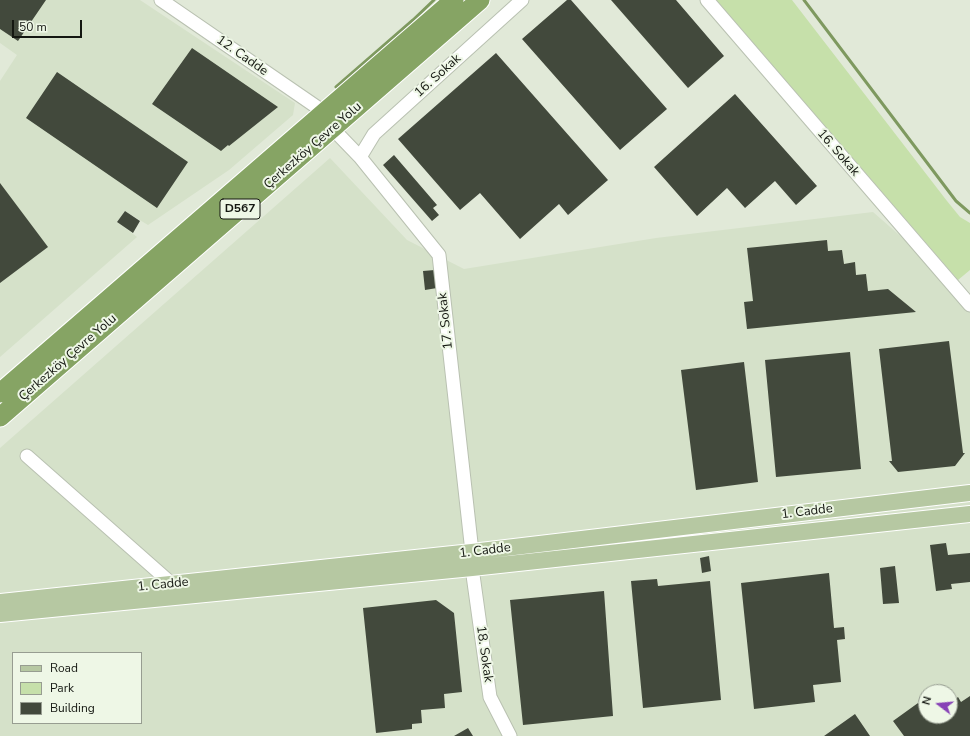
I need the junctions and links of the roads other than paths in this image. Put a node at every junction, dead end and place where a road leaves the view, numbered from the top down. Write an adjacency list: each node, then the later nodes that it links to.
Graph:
1 (161, 0): 6 (street, 12. Cadde)
2 (454, 0): 6 (highway, D567)
3 (480, 0): 7 (highway, Çerkezköy Çevre Yolu / D567)
4 (522, 0): 8 (street, 16. Sokak)
5 (707, 0): 9 (street, 16. Sokak)
6 (324, 112): 10 (highway, D567)
7 (332, 128): 8 (street, 17. Sokak); 11 (highway, Çerkezköy Çevre Yolu / D567)
8 (360, 157): 15 (street, 17. Sokak)
9 (970, 305)
10 (0, 393)
11 (0, 417)
12 (27, 456): 16 (street)
13 (970, 493): 15 (main road, 1. Cadde)
14 (970, 514): 15 (main road, 1. Cadde)
15 (472, 560): 16 (main road, 1. Cadde); 18 (main road, 1. Cadde); 19 (street, 18. Sokak)
16 (172, 584): 17 (main road, 1. Cadde)
17 (0, 602)
18 (0, 614)
19 (510, 736)

